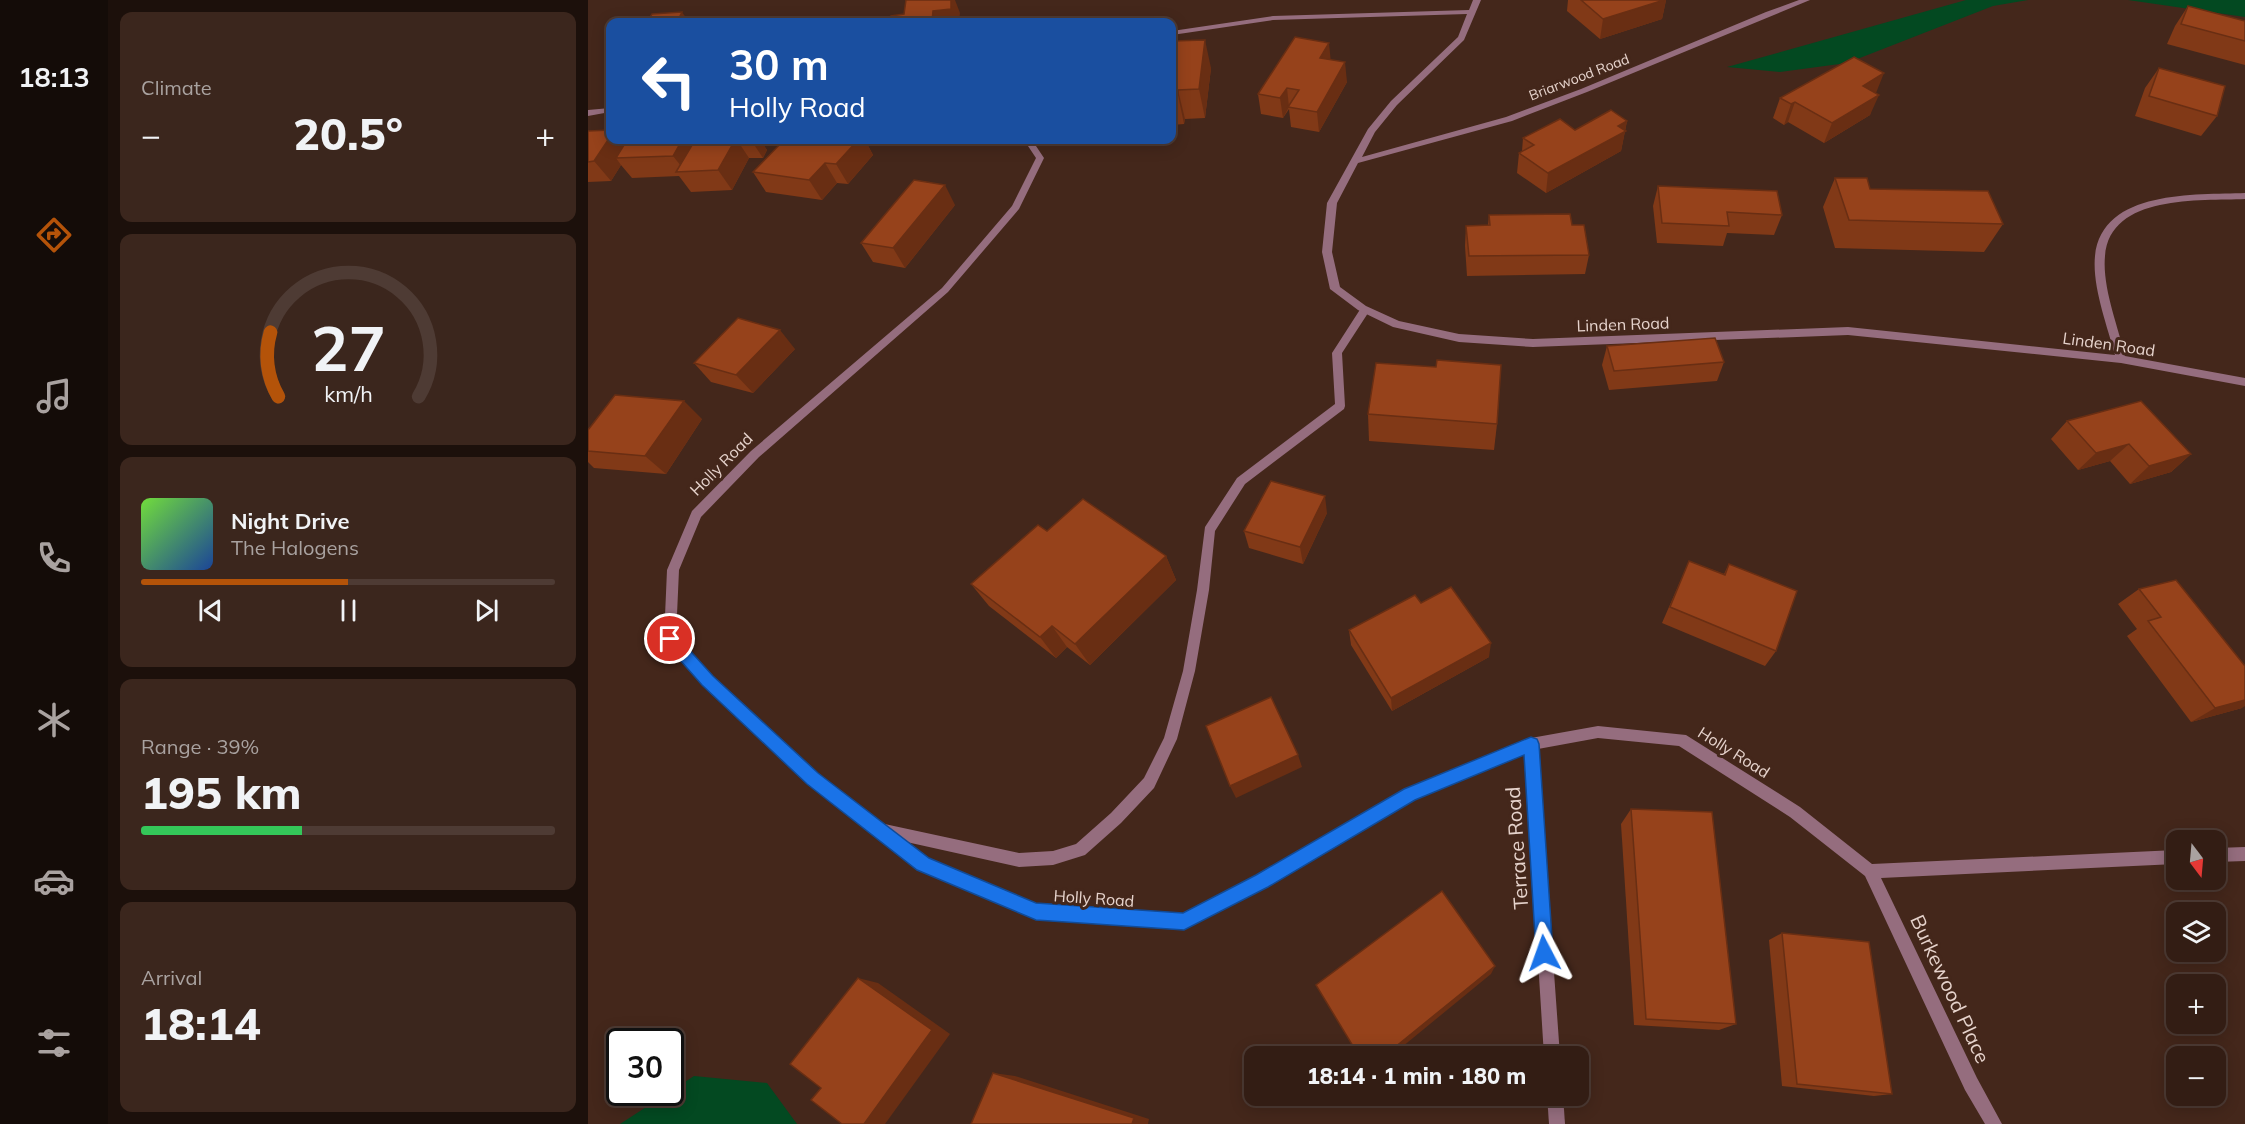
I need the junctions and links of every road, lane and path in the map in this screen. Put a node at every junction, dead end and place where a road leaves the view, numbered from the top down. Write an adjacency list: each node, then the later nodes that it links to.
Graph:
1 (1477, 0): 3 (street, Linden Road)
2 (1806, 0): 8 (street, Briarwood Road)
3 (1471, 12): 4 (street); 8 (street, Linden Road)
4 (1176, 32)
5 (606, 110): 6 (street)
6 (588, 112)
7 (1031, 144): 14 (street, Holly Road)
8 (1355, 161): 10 (street, Linden Road)
9 (2245, 196): 11 (street)
10 (1365, 310): 11 (street, Linden Road); 14 (street)
11 (2121, 359): 12 (street, Linden Road)
12 (2245, 382)
13 (1531, 744): 14 (street, Holly Road); 18 (street, Holly Road); 19 (street, Terrace Road)
14 (879, 829)
15 (2245, 854): 16 (street)
16 (2226, 855)
17 (2166, 857): 18 (street)
18 (1870, 871): 22 (street, Burkewood Place)
19 (1551, 1046)
20 (1556, 1106): 21 (street)
21 (1557, 1124)
22 (1994, 1124)

